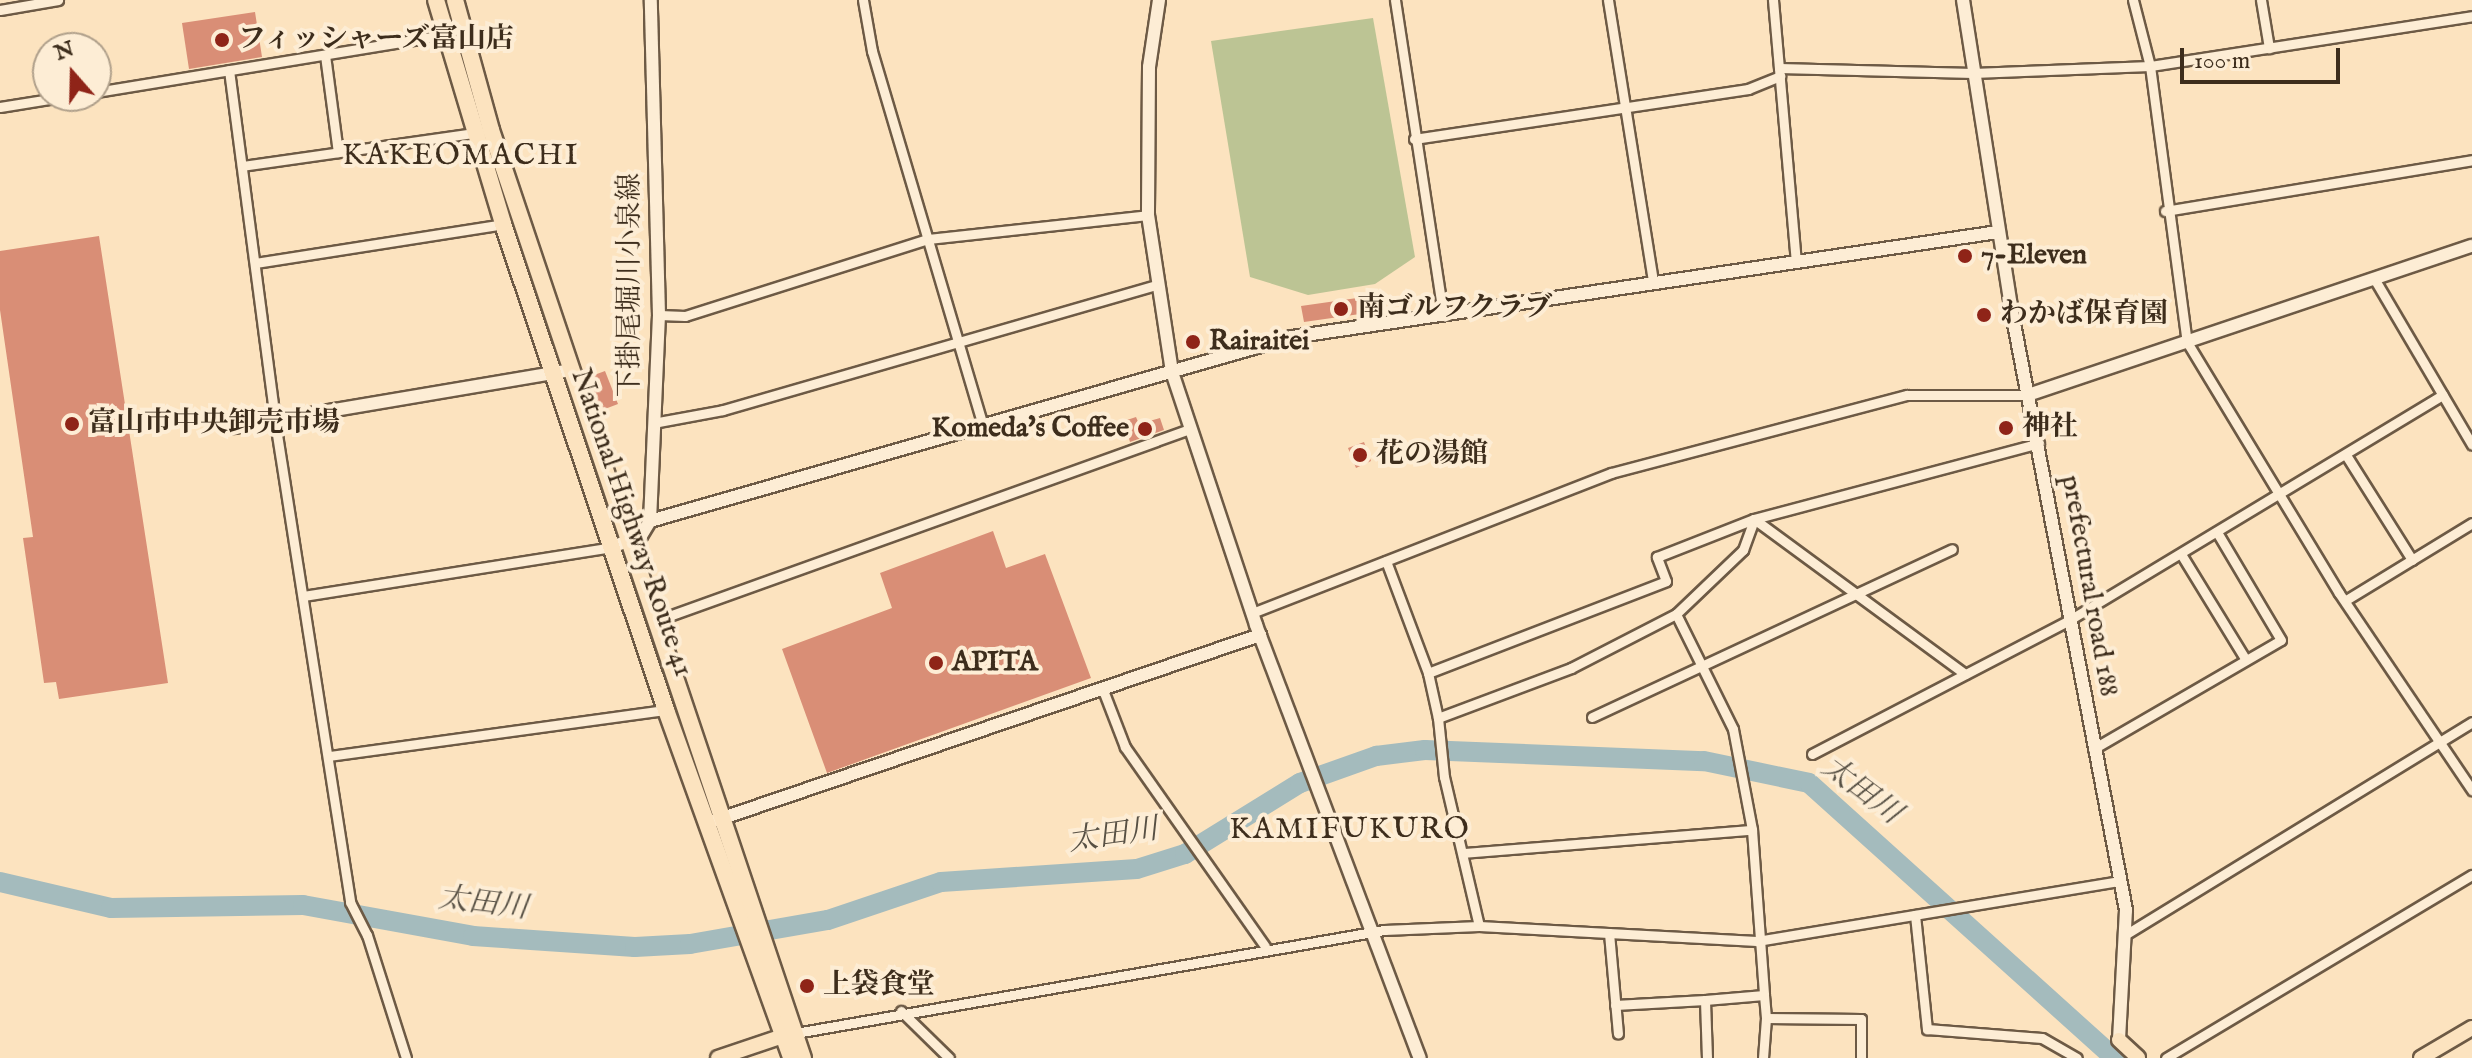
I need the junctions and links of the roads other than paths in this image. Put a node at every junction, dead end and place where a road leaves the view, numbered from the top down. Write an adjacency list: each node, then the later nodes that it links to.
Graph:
1 (58, 0): 13 (street)
2 (436, 0): 15 (highway, National Highway Route 41)
3 (455, 0): 46 (highway, National Highway Route 41)
4 (651, 0): 43 (street, 下掛尾堀川小泉線)
5 (863, 0): 35 (street)
6 (1159, 0): 32 (street)
7 (1395, 0): 27 (street)
8 (1608, 0): 25 (street)
9 (1773, 0): 20 (street)
10 (1963, 0): 21 (street, prefectural road 188)
11 (2133, 0): 18 (street)
12 (2261, 0): 16 (street)
13 (0, 10)
14 (2472, 16): 16 (street)
15 (445, 35): 17 (street); 26 (highway, National Highway Route 41)
16 (2269, 48): 18 (street)
17 (325, 55): 19 (street); 28 (street)
18 (2150, 66): 21 (street); 31 (street)
19 (229, 70): 22 (street); 30 (street)
20 (1779, 72): 21 (street); 25 (street); 37 (street)
21 (1973, 73): 34 (street, prefectural road 188)
22 (112, 89)
23 (32, 102): 24 (street)
24 (0, 107)
25 (1625, 107): 27 (street); 40 (street)
26 (474, 133): 28 (street); 33 (highway, National Highway Route 41)
27 (1414, 139): 42 (street)
28 (338, 152): 30 (street)
29 (2472, 160): 31 (street)
30 (242, 166): 38 (street)
31 (2165, 211): 45 (street)
32 (1148, 215): 35 (street); 41 (street)
33 (503, 224): 38 (street); 46 (highway, National Highway Route 41)
34 (1998, 232): 37 (street); 48 (street, prefectural road 188)
35 (928, 239): 43 (street); 44 (street)
36 (2472, 246): 39 (street)
37 (1796, 262): 40 (street)
38 (255, 263): 50 (street)
39 (2375, 280): 45 (street); 49 (street)
40 (1653, 281): 42 (street)
41 (1154, 286): 44 (street); 47 (street)
42 (1443, 314): 47 (street)
43 (659, 315): 51 (street, 下掛尾堀川小泉線)
44 (958, 342): 51 (street); 52 (street)
45 (2187, 342): 48 (street); 58 (street)
46 (562, 372): 50 (street); 63 (highway, National Highway Route 41)
47 (1172, 372): 52 (street); 54 (street)
48 (2028, 395): 55 (street, prefectural road 188); 67 (street)
49 (2443, 395): 56 (street); 57 (street)
50 (275, 422): 53 (street); 69 (street)
51 (653, 423): 60 (street, 下掛尾堀川小泉線)
52 (983, 425): 60 (street)
53 (234, 427)
54 (1187, 430): 71 (street); 74 (street)
55 (2039, 443): 59 (street); 73 (street, prefectural road 188)
56 (2472, 445)
57 (2346, 455): 58 (street); 66 (street)
58 (2279, 496): 62 (street); 70 (street)
59 (1754, 519): 68 (street); 72 (street); 78 (street)
60 (650, 521): 63 (street)
61 (2472, 523): 66 (street)
62 (2217, 532): 65 (street); 76 (street)
63 (619, 544): 69 (street); 74 (highway, National Highway Route 41); 81 (highway, National Highway Route 41)
64 (1952, 549): 68 (street)
65 (2181, 554): 73 (street); 76 (street)
66 (2412, 560): 70 (street)
67 (1386, 561): 71 (street); 78 (street)
68 (1849, 594): 77 (street); 79 (street)
69 (303, 596): 88 (street)
70 (2346, 600): 85 (street)
71 (1252, 613): 75 (street)
72 (1676, 614): 77 (street); 83 (street)
73 (2071, 619): 79 (street); 86 (street, prefectural road 188)
74 (655, 621): 90 (highway, National Highway Route 41)
75 (1260, 635): 80 (street); 97 (street)
76 (2246, 660): 86 (street)
77 (1701, 663): 82 (street); 91 (street)
78 (1428, 673): 83 (street)
79 (1965, 674): 87 (street)
80 (1103, 690): 90 (street); 101 (street)
81 (666, 710): 88 (street); 90 (highway, National Highway Route 41)
82 (1592, 717)
83 (1438, 718): 92 (street)
84 (2472, 722): 85 (street)
85 (2443, 740): 89 (street); 99 (street)
86 (2093, 749): 94 (street, prefectural road 188)
87 (1812, 754)
88 (329, 756): 111 (street)
89 (2472, 790)
90 (714, 821): 108 (highway, National Highway Route 41)
91 (1752, 830): 92 (street); 100 (street)
92 (1463, 853): 96 (street)
93 (2472, 875): 123 (street)
94 (2120, 881): 95 (street); 99 (street, prefectural road 188)
95 (1915, 915): 100 (street); 120 (street)
96 (1479, 926): 97 (street); 98 (street)
97 (1373, 932): 101 (street); 116 (street)
98 (1609, 933): 100 (street); 104 (street)
99 (2128, 933): 110 (street, prefectural road 188)
100 (1757, 941): 102 (street)
101 (1265, 946): 105 (street)
102 (1764, 995): 103 (street); 106 (street)
103 (1705, 1000): 104 (street); 117 (street)
104 (1615, 1005): 109 (street)
105 (901, 1011): 108 (street); 115 (street)
106 (1766, 1018): 118 (street); 119 (street)
107 (2472, 1028): 124 (main road)
108 (789, 1034): 112 (main road); 113 (highway, National Highway Route 41); 114 (highway, National Highway Route 41)
109 (1618, 1034)
110 (2119, 1040): 121 (main road); 122 (main road)
111 (406, 1058)
112 (718, 1058)
113 (791, 1058)
114 (803, 1058)
115 (949, 1058)
116 (1420, 1058)
117 (1707, 1058)
118 (1763, 1058)
119 (1861, 1058)
120 (2077, 1058)
121 (2117, 1058)
122 (2138, 1058)
123 (2166, 1058)
124 (2421, 1058)

